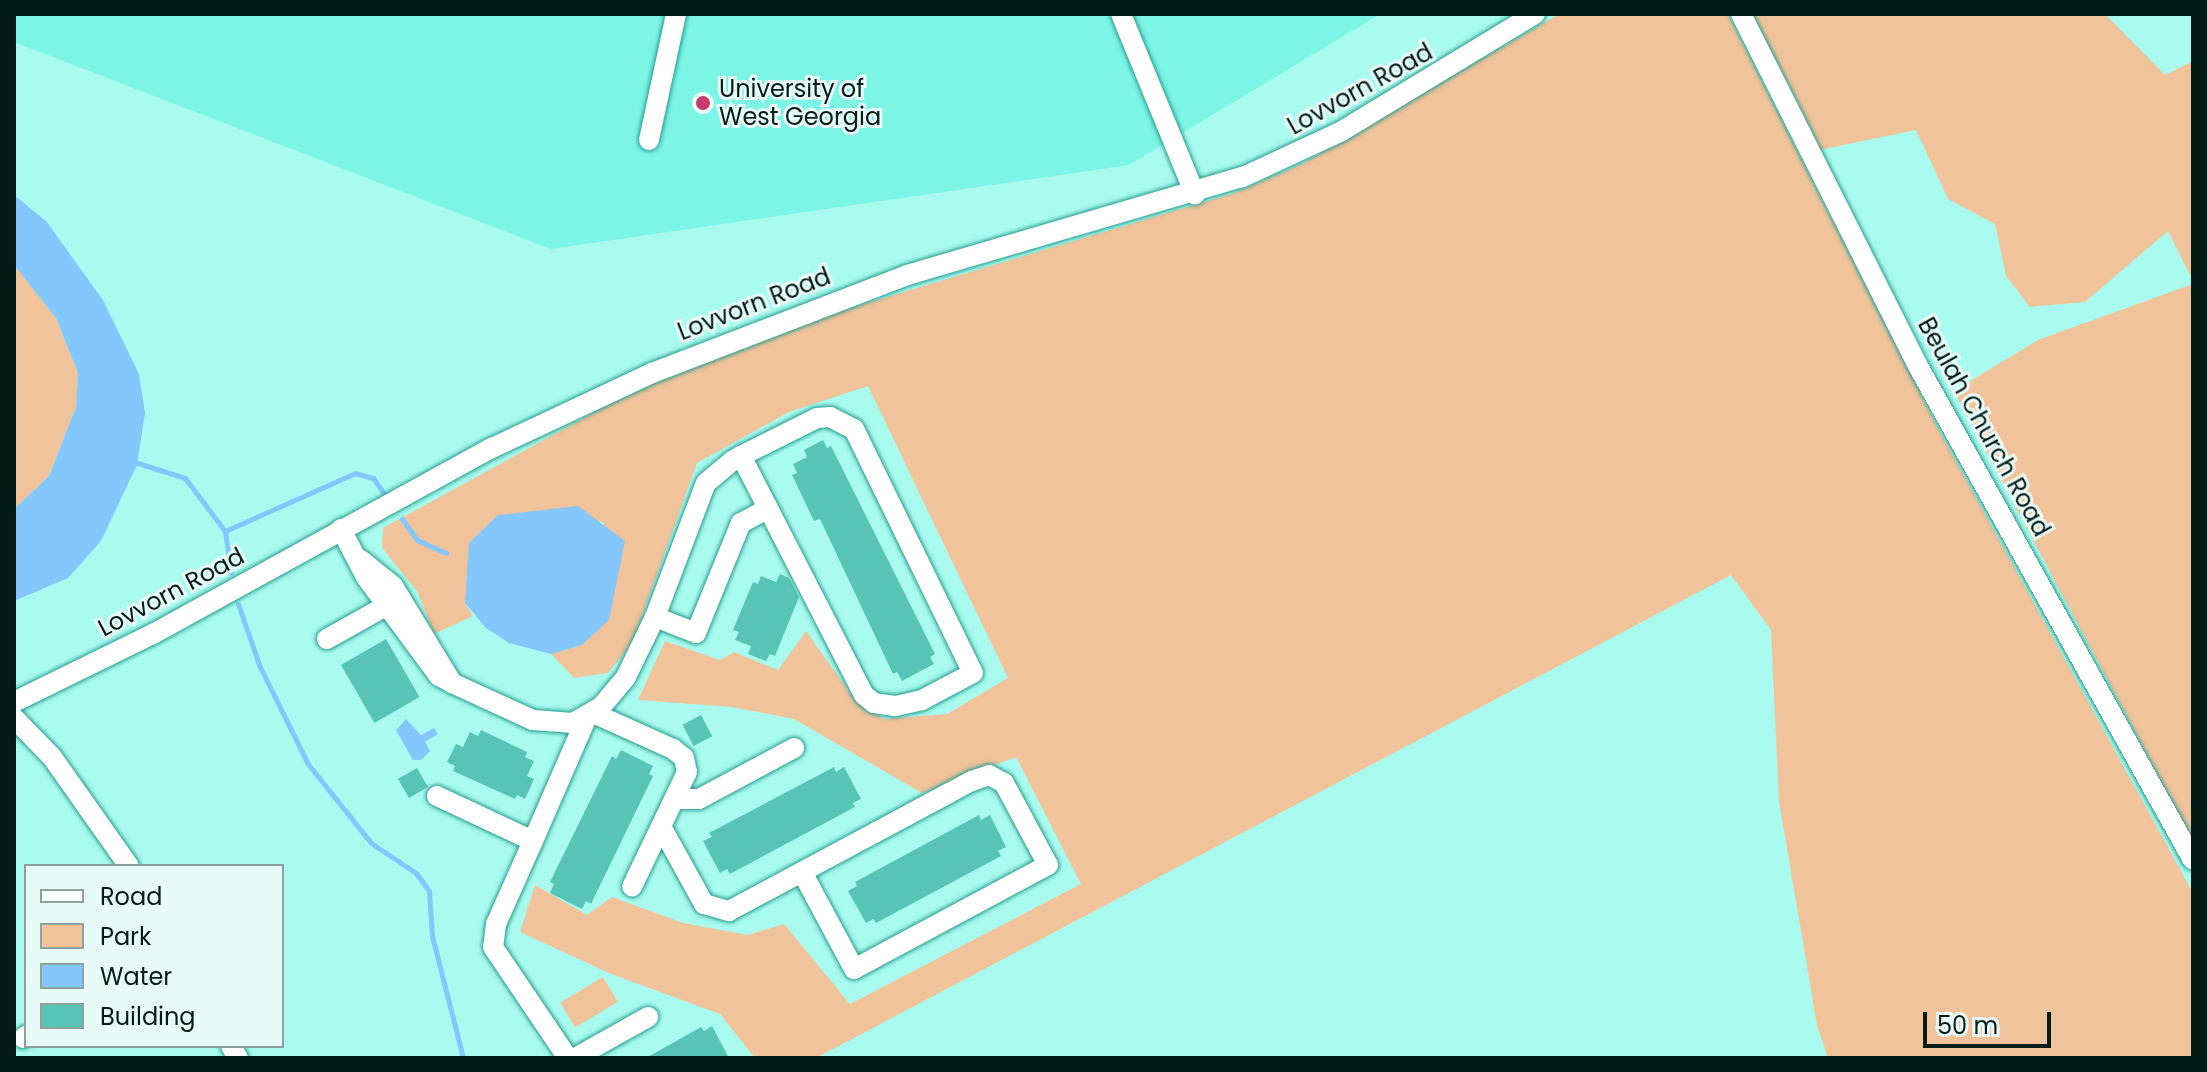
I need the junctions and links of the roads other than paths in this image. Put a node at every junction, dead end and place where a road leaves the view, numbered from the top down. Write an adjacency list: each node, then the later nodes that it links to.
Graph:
1 (676, 14): 5 (street)
2 (1121, 14): 6 (street)
3 (1535, 14): 6 (street, Lovvorn Road)
4 (1741, 14): 21 (street, Beulah Church Road)
5 (649, 140)
6 (1195, 194): 9 (street, Lovvorn Road)
7 (741, 456): 8 (street); 8 (street); 11 (street)
8 (767, 509): 11 (street)
9 (341, 529): 10 (street); 13 (street, Lovvorn Road)
10 (395, 601): 12 (street); 14 (street)
11 (655, 617): 14 (street)
12 (327, 639)
13 (14, 702)
14 (590, 715): 18 (street); 20 (street)
15 (14, 718): 22 (street)
16 (794, 748): 18 (street)
17 (437, 796): 20 (street)
18 (678, 799): 19 (street)
19 (662, 828): 23 (street); 24 (street)
20 (533, 841): 26 (street)
21 (2193, 860)
22 (128, 864)
23 (802, 872): 23 (street)
24 (632, 887)
25 (648, 1017): 27 (street)
26 (568, 1058)
27 (575, 1058)

